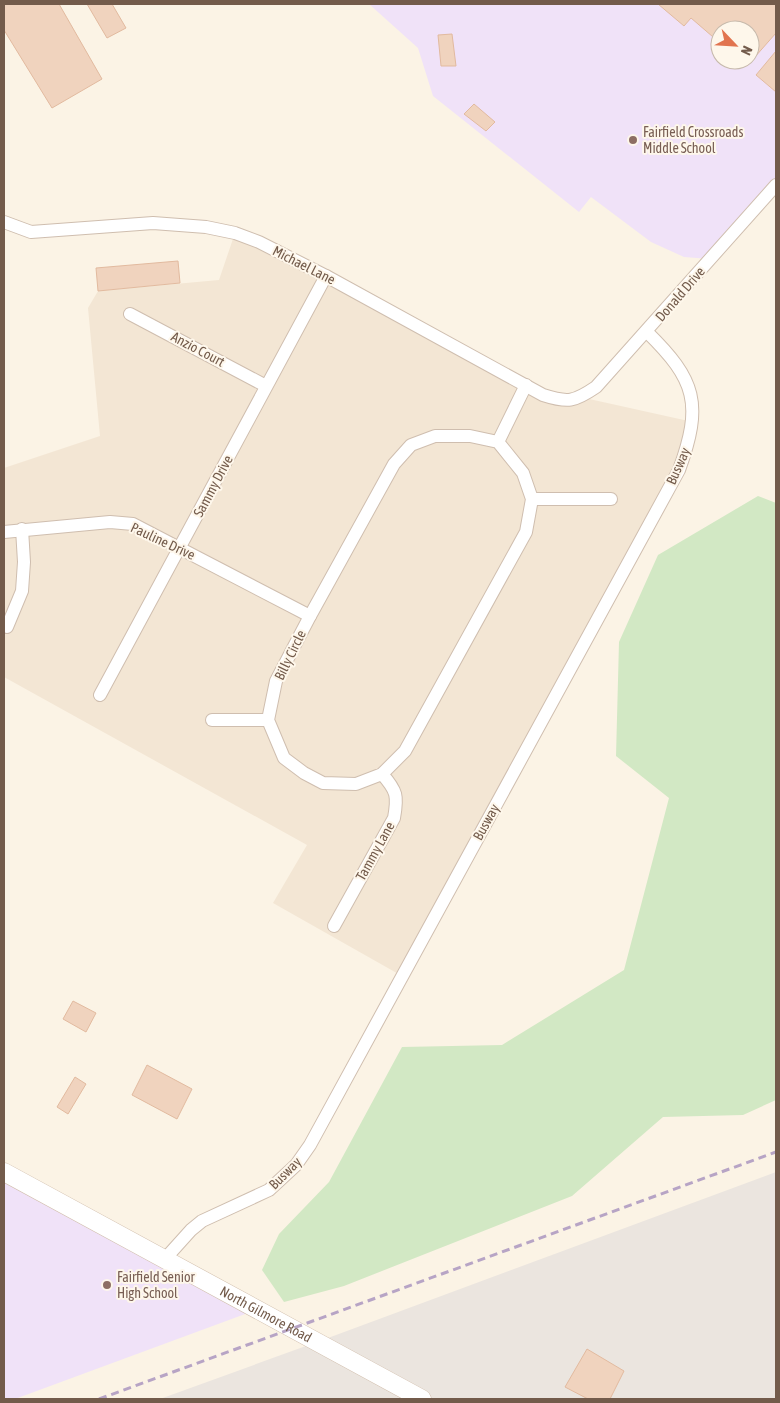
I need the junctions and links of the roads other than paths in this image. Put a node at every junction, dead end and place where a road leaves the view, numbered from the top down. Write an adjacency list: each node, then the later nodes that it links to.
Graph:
1 (776, 185): 5 (street, Donald Drive)
2 (4, 222): 3 (street, Michael Lane)
3 (326, 276): 6 (street, Michael Lane); 7 (street, Sammy Drive)
4 (130, 314): 7 (street, Anzio Court)
5 (647, 332): 8 (street, Donald Drive); 23 (street, Busway)
6 (526, 385): 8 (street, Michael Lane); 9 (street)
7 (266, 386): 14 (street, Sammy Drive)
8 (579, 399)
9 (498, 442): 10 (street); 15 (street, Billy Circle)
10 (532, 499): 11 (street); 20 (street)
11 (611, 499)
12 (22, 529): 13 (street, Pauline Drive); 14 (street, Pauline Drive); 16 (street)
13 (4, 532)
14 (180, 548): 15 (street, Pauline Drive); 17 (street, Sammy Drive)
15 (310, 616): 19 (street, Billy Circle)
16 (8, 628)
17 (100, 695)
18 (212, 720): 19 (street)
19 (268, 720): 20 (street)
20 (382, 774): 21 (street, Tammy Lane)
21 (334, 926)
22 (4, 1172): 23 (street, North Gilmore Road)
23 (164, 1260): 24 (street, North Gilmore Road)
24 (422, 1399)

